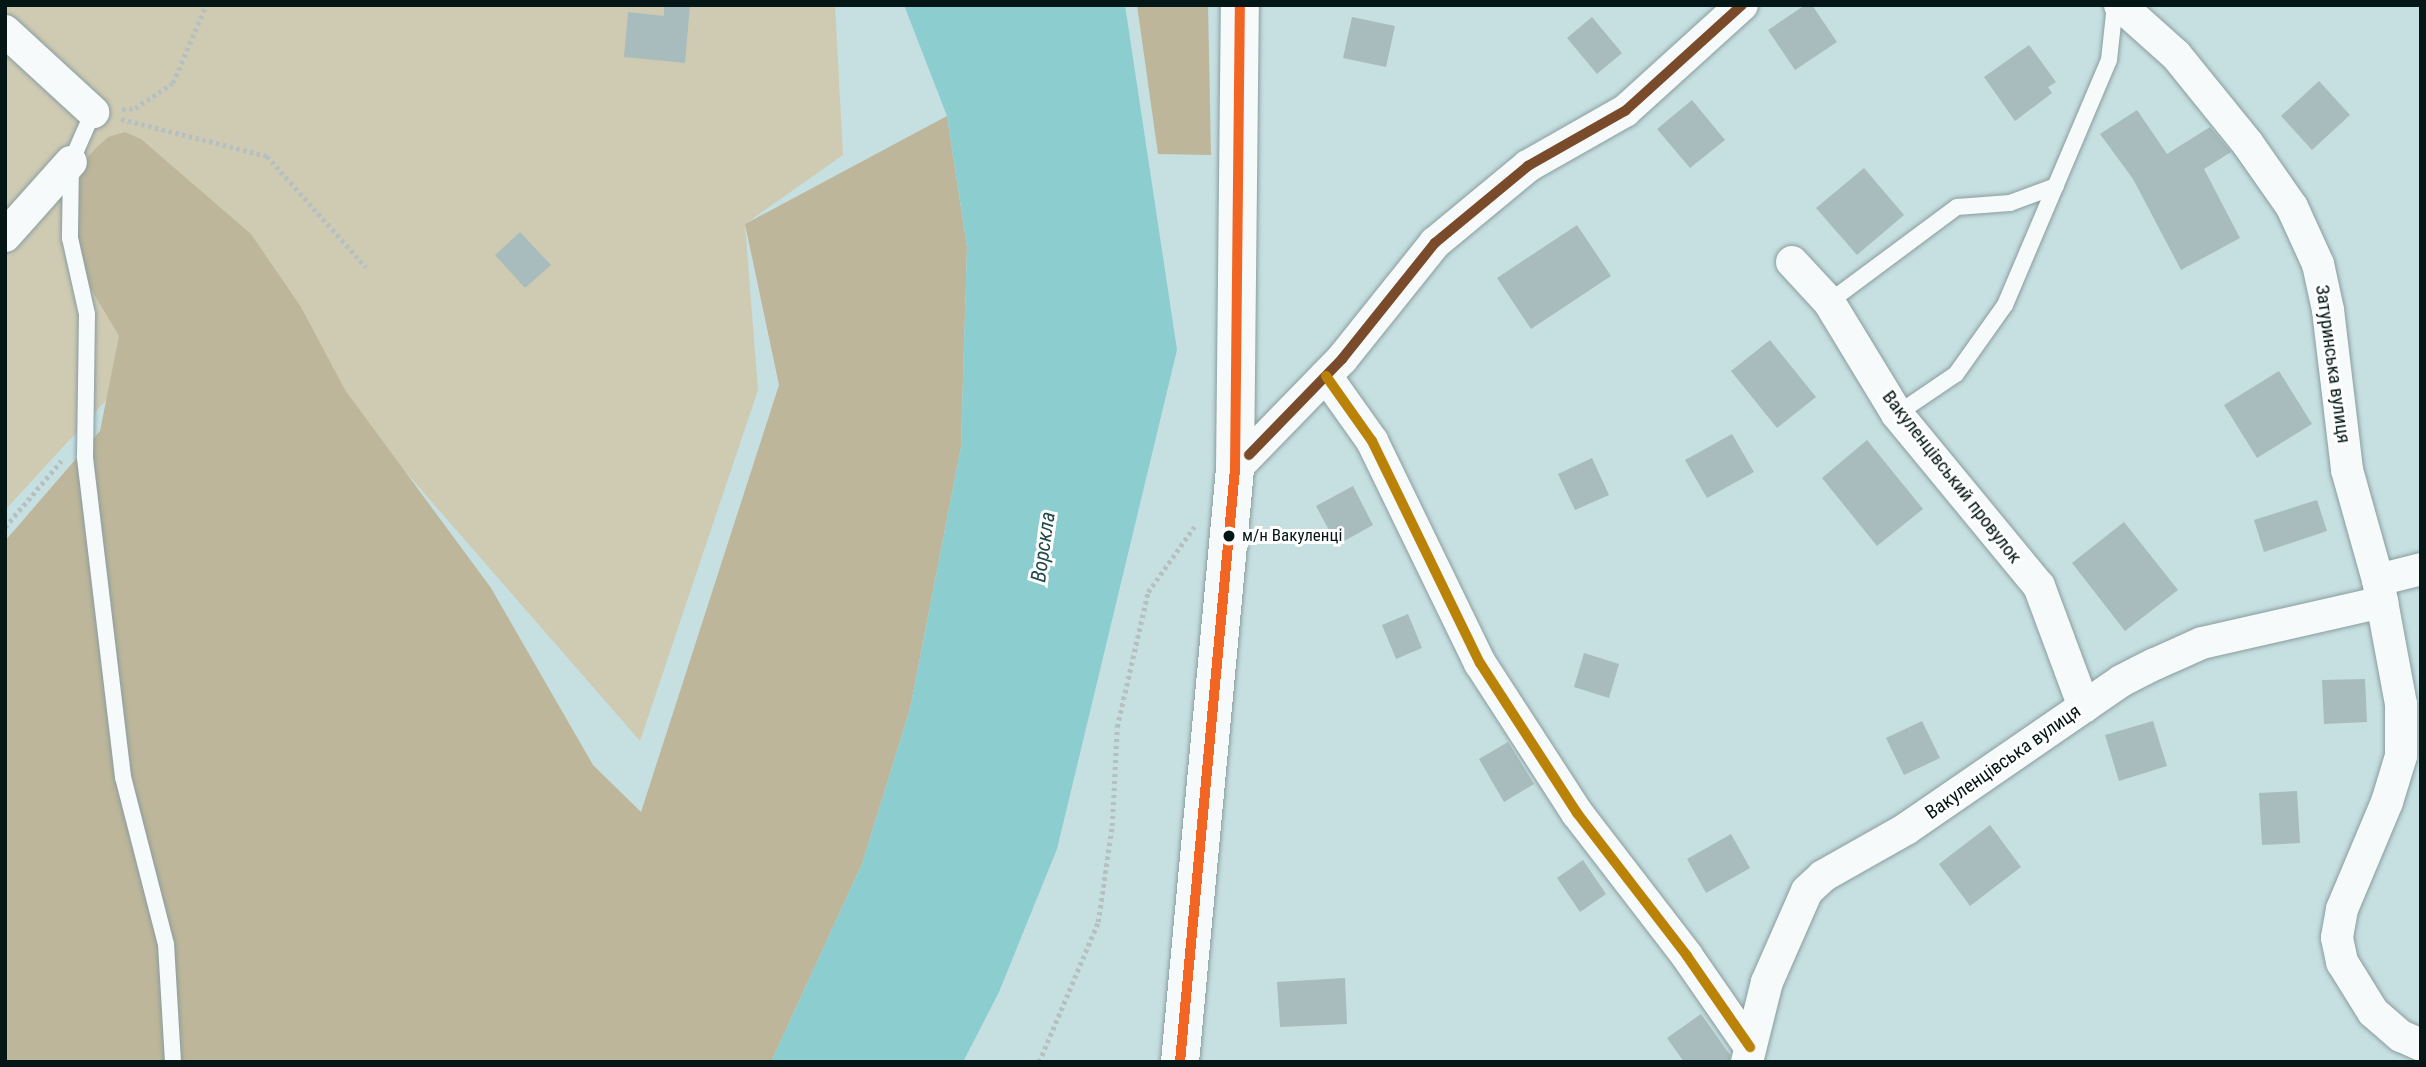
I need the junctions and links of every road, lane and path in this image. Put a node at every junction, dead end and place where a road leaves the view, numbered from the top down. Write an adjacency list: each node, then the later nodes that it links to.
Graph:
1 (206, 5): 6 (path)
2 (1240, 5): 16 (street)
3 (1742, 5): 13 (street)
4 (2117, 5): 8 (lane); 19 (street, Затуринська вулиця)
5 (5, 31): 6 (street)
6 (93, 112): 7 (lane); 11 (path)
7 (71, 162): 9 (street); 15 (lane)
8 (2056, 186): 12 (lane); 14 (lane)
9 (5, 236)
10 (1792, 262): 12 (street, Вакуленцівський провулок)
11 (366, 267)
12 (1829, 302): 14 (street, Вакуленцівський провулок)
13 (1326, 376): 16 (street); 22 (street)
14 (1897, 414): 20 (street, Вакуленцівський провулок)
15 (84, 435): 17 (path); 23 (lane)
16 (1234, 485): 24 (path); 25 (street)
17 (5, 527)
18 (2421, 569): 19 (street)
19 (2380, 591): 20 (street, Вакуленцівська вулиця); 21 (street, Затуринська вулиця)
20 (2084, 707): 22 (street, Вакуленцівська вулиця)
21 (2421, 1045)
22 (1748, 1055)
23 (173, 1062)
24 (1039, 1062)
25 (1180, 1062)

